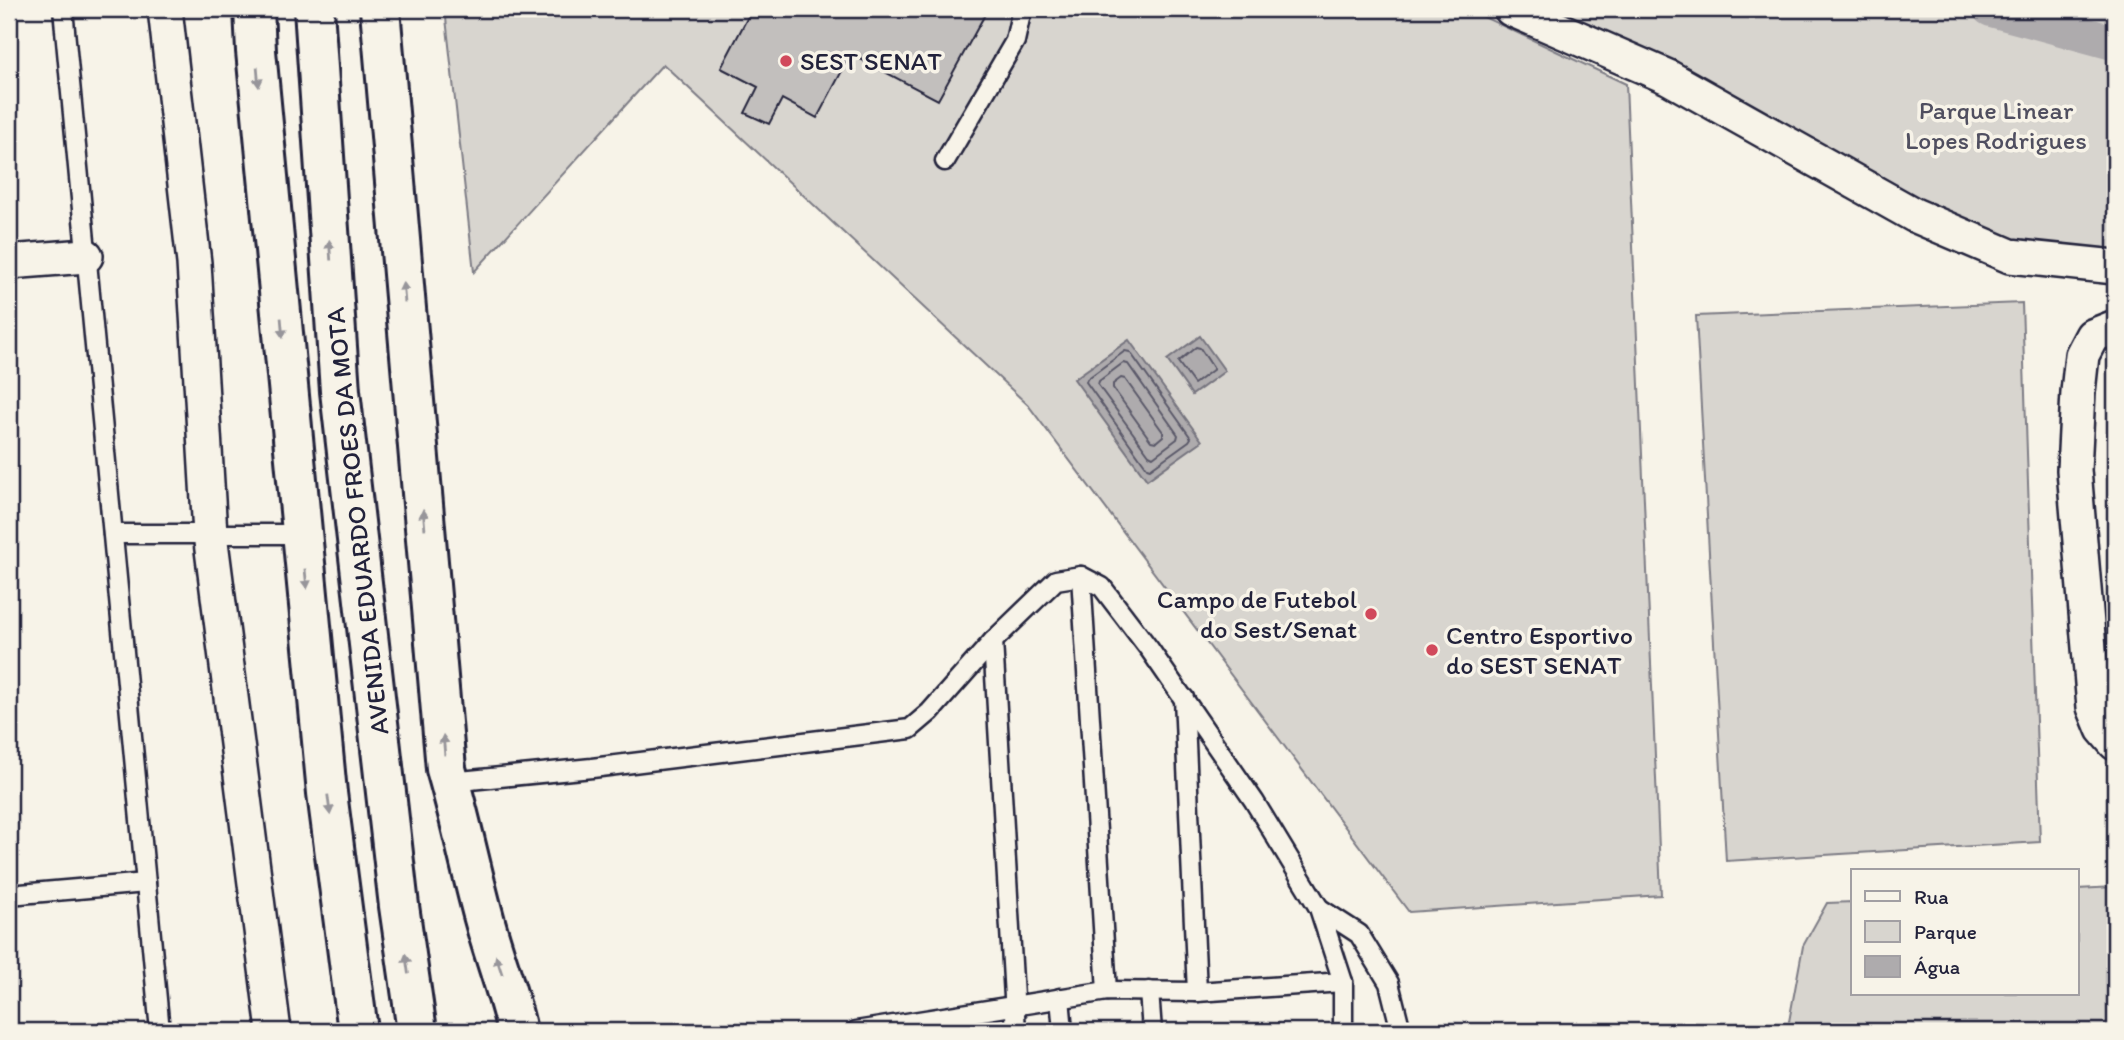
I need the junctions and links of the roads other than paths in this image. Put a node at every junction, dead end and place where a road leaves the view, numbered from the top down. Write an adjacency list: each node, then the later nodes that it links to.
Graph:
1 (62, 9): 9 (lane)
2 (165, 9): 14 (street)
3 (254, 9): 15 (main road, AVENIDA EDUARDO FROES DA MOTA, one-way to 15)
4 (314, 9): 34 (main road, AVENIDA EDUARDO FROES DA MOTA, one-way to 4)
5 (380, 9): 20 (main road, one-way to 5)
6 (1022, 9): 8 (lane)
7 (1511, 9): 11 (street)
8 (945, 160)
9 (86, 256): 10 (street); 13 (lane)
10 (9, 262)
11 (2115, 267)
12 (2115, 327): 19 (street)
13 (113, 534): 14 (lane); 21 (lane)
14 (209, 534): 15 (lane); 32 (street)
15 (302, 534): 33 (main road, AVENIDA EDUARDO FROES DA MOTA, one-way to 33)
16 (1082, 576): 17 (lane); 18 (lane); 25 (lane)
17 (993, 641): 20 (lane); 29 (lane)
18 (1184, 698): 23 (lane); 27 (lane)
19 (2115, 743)
20 (450, 782): 35 (main road, one-way to 20)
21 (146, 884): 22 (lane); 31 (lane)
22 (9, 895)
23 (1319, 908): 24 (lane); 41 (lane)
24 (1343, 982): 27 (lane); 40 (lane)
25 (1107, 991): 26 (lane); 28 (lane)
26 (1149, 991): 27 (lane); 39 (lane)
27 (1197, 992)
28 (1060, 998): 29 (lane); 38 (lane)
29 (1015, 1004): 30 (lane); 37 (lane)
30 (955, 1023): 36 (lane)
31 (160, 1031)
32 (274, 1031)
33 (358, 1031)
34 (416, 1031)
35 (517, 1031)
36 (856, 1031)
37 (1016, 1031)
38 (1063, 1031)
39 (1152, 1031)
40 (1343, 1031)
41 (1401, 1031)

